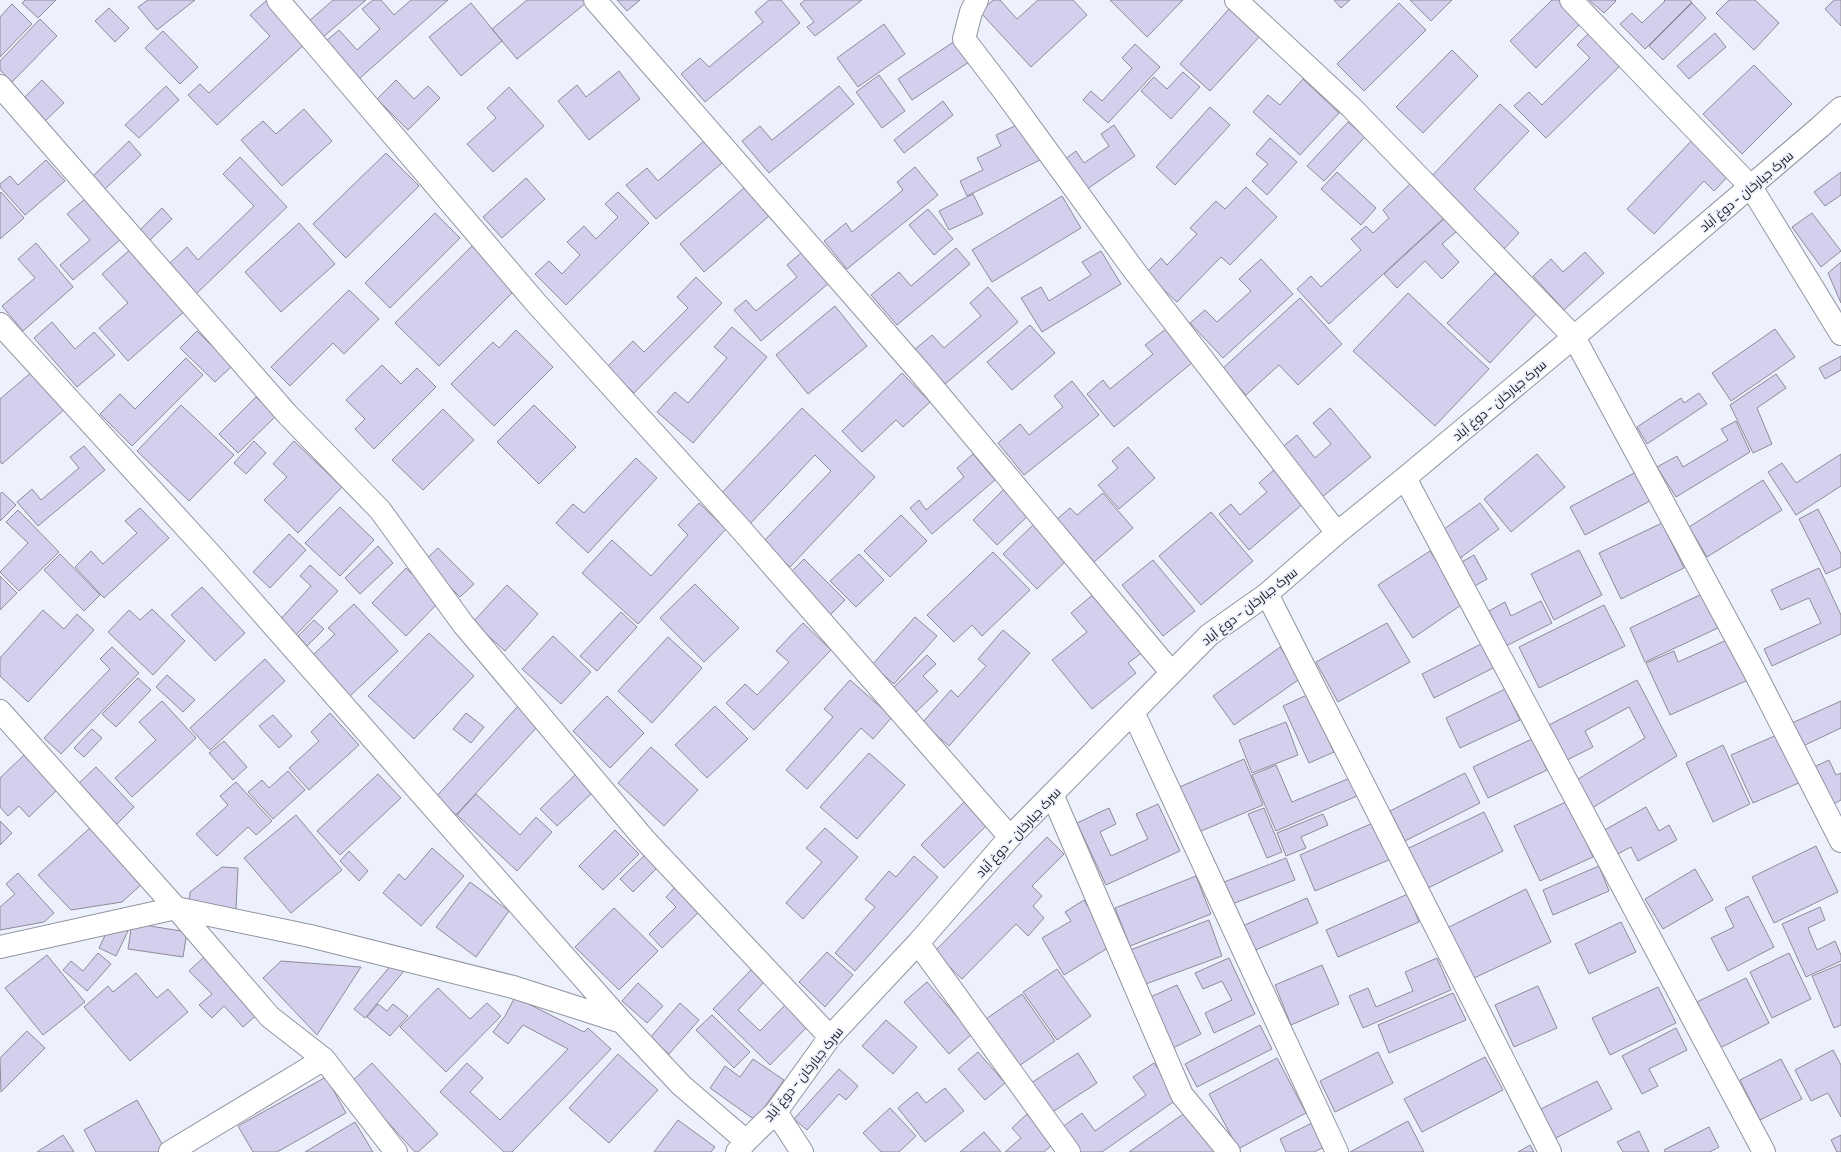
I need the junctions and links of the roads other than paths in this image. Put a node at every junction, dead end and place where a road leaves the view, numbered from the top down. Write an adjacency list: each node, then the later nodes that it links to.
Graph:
1 (278, 0): 19 (street)
2 (595, 0): 15 (street)
3 (977, 0): 13 (street)
4 (1570, 0): 8 (street)
5 (1240, 1): 11 (street)
6 (0, 86): 25 (street)
7 (1841, 108): 8 (street, سرک جبارخان - دوغ آباد)
8 (1751, 187): 10 (street); 11 (street, سرک جبارخان - دوغ آباد)
9 (0, 324): 24 (street)
10 (1841, 334)
11 (1574, 337): 12 (street, سرک جبارخان - دوغ آباد); 20 (street)
12 (1405, 478): 13 (street, سرک جبارخان - دوغ آباد); 36 (street)
13 (1337, 532): 14 (street, سرک جبارخان - دوغ آباد)
14 (1267, 594): 15 (street, سرک جبارخان - دوغ آباد); 35 (street)
15 (1171, 672): 17 (street, سرک جبارخان - دوغ آباد)
16 (0, 711): 21 (street)
17 (1133, 712): 18 (street, سرک جبارخان - دوغ آباد); 34 (street)
18 (1052, 794): 19 (street, سرک جبارخان - دوغ آباد); 33 (street)
19 (1010, 837): 22 (street, سرک جبارخان - دوغ آباد)
20 (1841, 841)
21 (176, 908): 23 (street); 24 (street); 26 (street)
22 (918, 943): 25 (street, سرک جبارخان - دوغ آباد); 32 (street)
23 (0, 947)
24 (622, 1022): 28 (street)
25 (830, 1038): 27 (street, سرک جبارخان - دوغ آباد)
26 (324, 1060): 29 (street); 30 (street)
27 (776, 1112): 28 (street, سرک جبارخان - دوغ آباد); 31 (street)
28 (741, 1146)
29 (170, 1152)
30 (396, 1152)
31 (802, 1152)
32 (1069, 1152)
33 (1229, 1152)
34 (1338, 1152)
35 (1550, 1152)
36 (1764, 1152)

